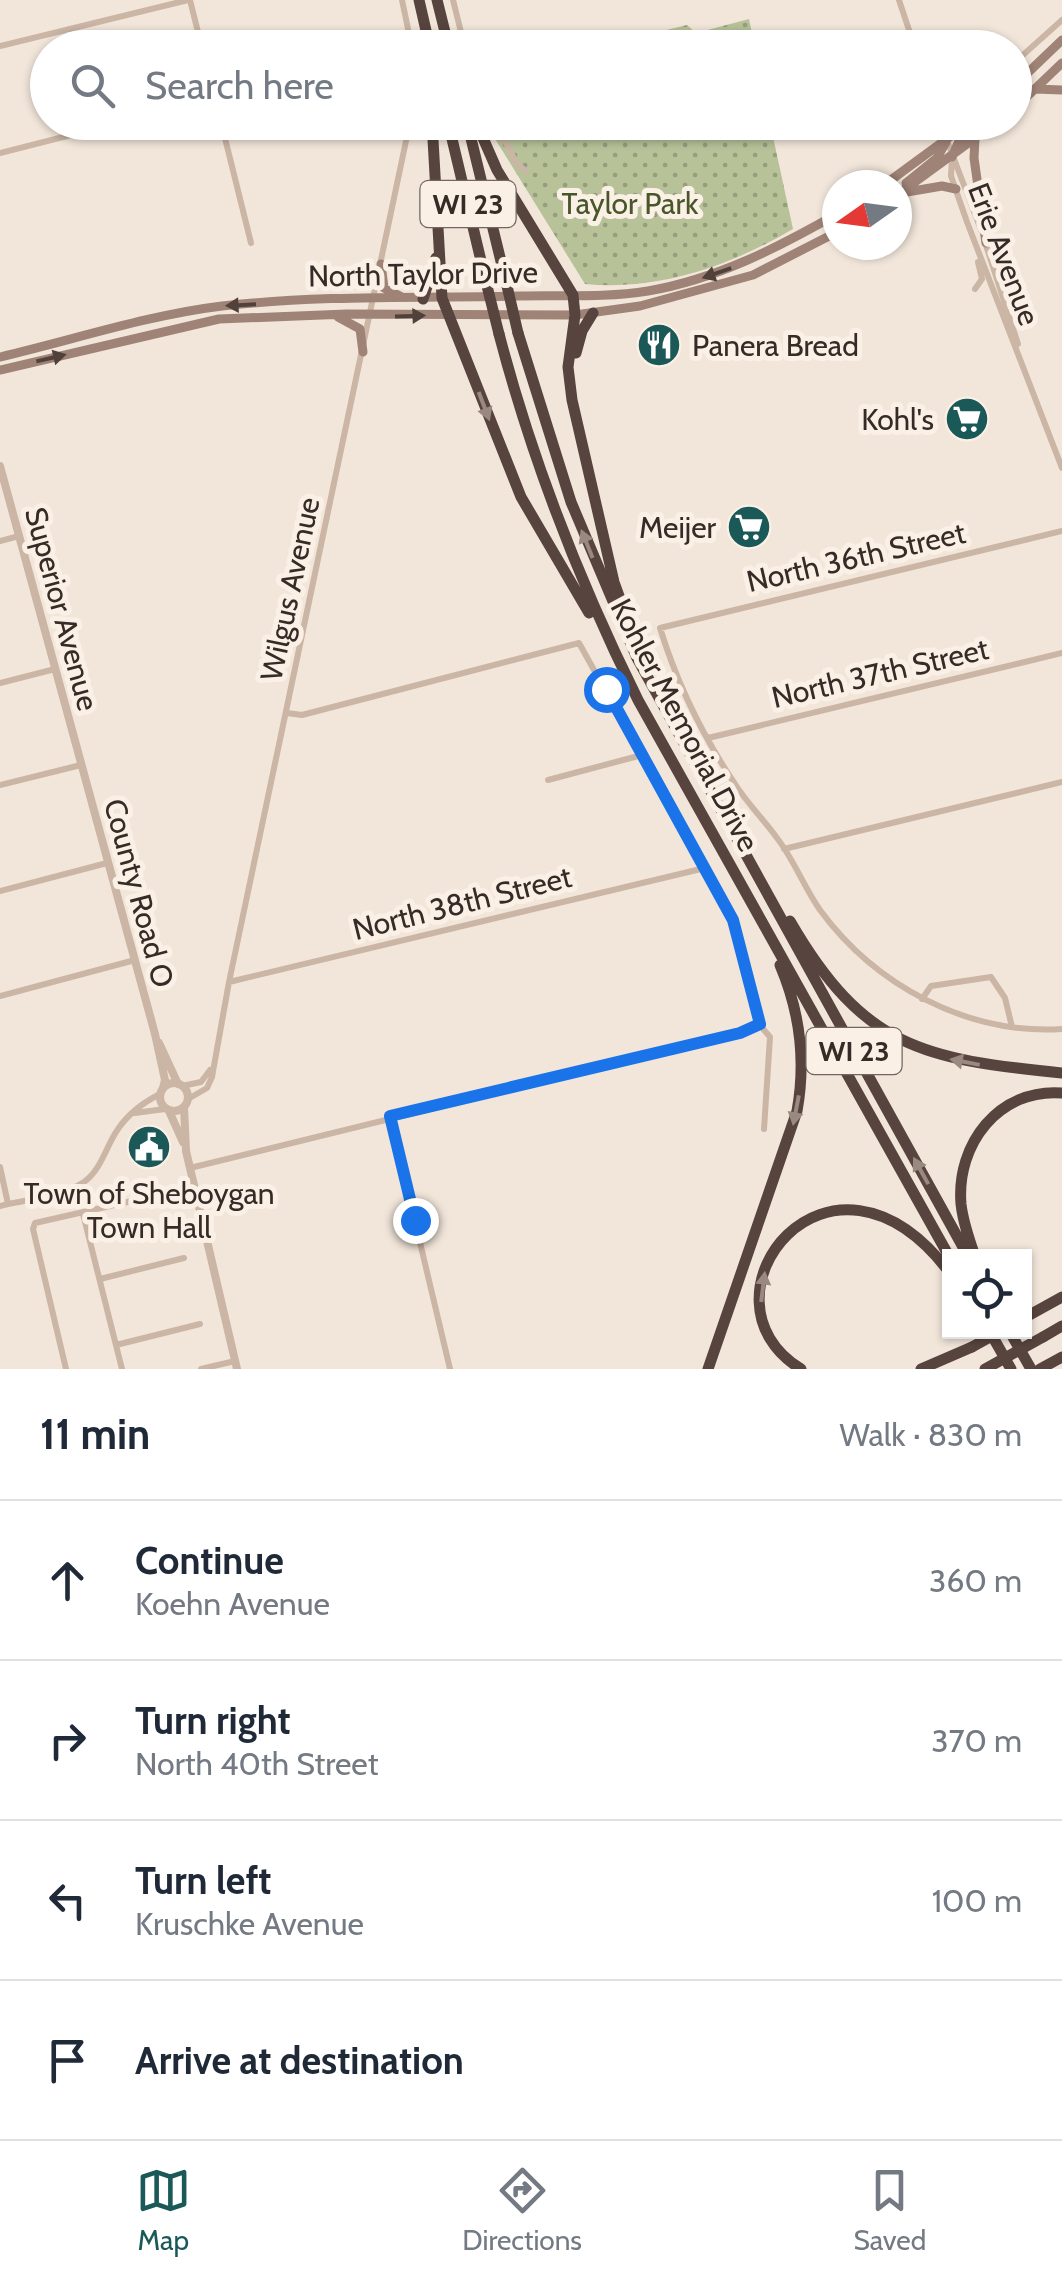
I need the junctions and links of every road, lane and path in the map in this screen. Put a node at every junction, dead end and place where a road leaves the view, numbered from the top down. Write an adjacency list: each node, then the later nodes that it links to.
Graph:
1 (189, 0): 8 (street); 9 (street)
2 (402, 0): 10 (street)
3 (418, 0): 11 (highway)
4 (438, 0): 12 (highway)
5 (453, 0): 13 (street)
6 (899, 0): 14 (street)
7 (1062, 20): 18 (street)
8 (66, 30)
9 (197, 30)
10 (408, 30)
11 (424, 30)
12 (445, 30)
13 (460, 30)
14 (909, 30)
15 (30, 39): 17 (street)
16 (1062, 40): 20 (main road)
17 (0, 46)
18 (1032, 47)
19 (1062, 63): 21 (main road)
20 (1032, 69)
21 (1035, 89): 22 (main road); 23 (main road)
22 (1062, 90)
23 (1032, 92)
24 (51, 140): 37 (street)
25 (225, 140): 48 (street)
26 (406, 140): 51 (street, Wilgus Avenue)
27 (433, 140): 50 (highway)
28 (452, 140): 72 (highway, Kohler Memorial Drive / WI 23, bridge)
29 (471, 140): 76 (highway, Kohler Memorial Drive / WI 23, one-way to 29, bridge)
30 (484, 140): 53 (highway)
31 (504, 140): 40 (street)
32 (948, 140): 36 (main road)
33 (961, 140): 38 (main road)
34 (975, 140): 38 (main road)
35 (976, 140): 49 (main road)
36 (946, 142): 38 (street, Erie Avenue); 39 (main road); 41 (main road)
37 (0, 153)
38 (952, 158): 42 (main road); 43 (street, Erie Avenue); 49 (street, Erie Avenue)
39 (906, 170)
40 (526, 171)
41 (912, 178)
42 (912, 185)
43 (956, 189): 44 (main road); 46 (street, Erie Avenue)
44 (912, 191)
45 (822, 222): 53 (main road, North Taylor Drive, one-way to 53)
46 (967, 222): 52 (street); 64 (street, Erie Avenue)
47 (822, 240): 57 (main road, North Taylor Drive)
48 (251, 243)
49 (986, 243): 64 (street, Erie Avenue)
50 (439, 250): 54 (highway); 55 (highway)
51 (381, 264): 55 (main road); 56 (street, Wilgus Avenue)
52 (975, 289)
53 (573, 295): 54 (main road, North Taylor Drive); 60 (highway)
54 (442, 298): 55 (main road, North Taylor Drive); 59 (highway)
55 (418, 299): 56 (main road, North Taylor Drive)
56 (374, 300): 61 (street, Wilgus Avenue); 63 (main road, North Taylor Drive, one-way to 63)
57 (593, 313): 60 (main road, North Taylor Drive); 66 (highway)
58 (325, 314): 61 (main road, North Taylor Drive); 62 (main road); 65 (main road, North Taylor Drive, one-way to 58)
59 (449, 315): 60 (main road, North Taylor Drive); 61 (main road, North Taylor Drive, one-way to 59); 72 (highway, one-way to 72)
60 (574, 315): 66 (highway)
61 (371, 316): 62 (street, Wilgus Avenue)
62 (363, 352): 77 (street, Wilgus Avenue)
63 (0, 357)
64 (1023, 364): 68 (street, Erie Avenue)
65 (0, 370)
66 (584, 456): 76 (highway)
67 (0, 466): 70 (street, Superior Avenue)
68 (1062, 468)
69 (1062, 531): 78 (street, North 36th Street)
70 (19, 536): 71 (street); 74 (street, Superior Avenue)
71 (0, 541)
72 (611, 646): 88 (highway, Kohler Memorial Drive / WI 23)
73 (1062, 653): 78 (street, North 37th Street)
74 (55, 669): 75 (street); 80 (street, Superior Avenue)
75 (0, 682)
76 (657, 696): 84 (highway, Kohler Memorial Drive / WI 23)
77 (286, 713): 79 (street); 91 (street, Wilgus Avenue)
78 (708, 738): 85 (street)
79 (642, 756): 81 (street); 87 (street)
80 (80, 765): 83 (street); 86 (street, County Road O)
81 (548, 780)
82 (1062, 782): 85 (street)
83 (0, 786)
84 (740, 846): 99 (highway, one-way to 84); 115 (highway, Kohler Memorial Drive / WI 23, one-way to 84)
85 (784, 849): 93 (street)
86 (108, 863): 89 (street); 90 (street, County Road O)
87 (704, 868): 91 (street, North 38th Street); 94 (street)
88 (742, 885): 114 (highway, Kohler Memorial Drive / WI 23); 135 (highway, one-way to 135)
89 (0, 890)
90 (134, 960): 92 (street); 97 (street, County Road O)
91 (229, 982): 98 (street, Wilgus Avenue)
92 (0, 996)
93 (922, 999): 95 (street); 95 (street)
94 (760, 1024): 106 (street); 107 (street)
95 (1012, 1027): 96 (street)
96 (1062, 1030)
97 (155, 1034): 100 (street, County Road O); 101 (street, County Road O)
98 (213, 1065): 100 (street); 103 (street, Wilgus Avenue)
99 (1062, 1073)
100 (180, 1085): 101 (street); 103 (street, County Road O)
101 (162, 1091): 104 (street, County Road O); 105 (street)
102 (1062, 1093): 116 (highway)
103 (186, 1103): 104 (street); 108 (street)
104 (167, 1110): 105 (street); 108 (street, County Road O)
105 (129, 1116): 112 (street)
106 (390, 1116): 110 (street); 134 (street)
107 (764, 1128)
108 (186, 1151): 110 (street)
109 (0, 1167): 112 (street)
110 (190, 1168): 130 (street)
111 (167, 1193): 113 (street)
112 (4, 1205)
113 (83, 1214): 119 (street); 131 (street)
114 (945, 1249)
115 (968, 1249)
116 (970, 1249)
117 (184, 1258): 119 (street)
118 (942, 1264): 136 (highway, one-way to 118)
119 (100, 1279): 127 (street)
120 (1062, 1295): 121 (highway)
121 (1032, 1314)
122 (200, 1324): 127 (street)
123 (1062, 1326): 139 (highway, bridge)
124 (986, 1339): 128 (highway, bridge)
125 (994, 1339): 140 (highway)
126 (1014, 1339): 141 (highway)
127 (116, 1345): 132 (street)
128 (972, 1346): 137 (highway); 138 (highway)
129 (1058, 1359): 142 (highway)
130 (235, 1365): 133 (street)
131 (66, 1369)
132 (122, 1369)
133 (201, 1369)
134 (450, 1369)
135 (708, 1369)
136 (802, 1369)
137 (921, 1369)
138 (930, 1369)
139 (985, 1369)
140 (1011, 1369)
141 (1030, 1369)
142 (1040, 1369)

